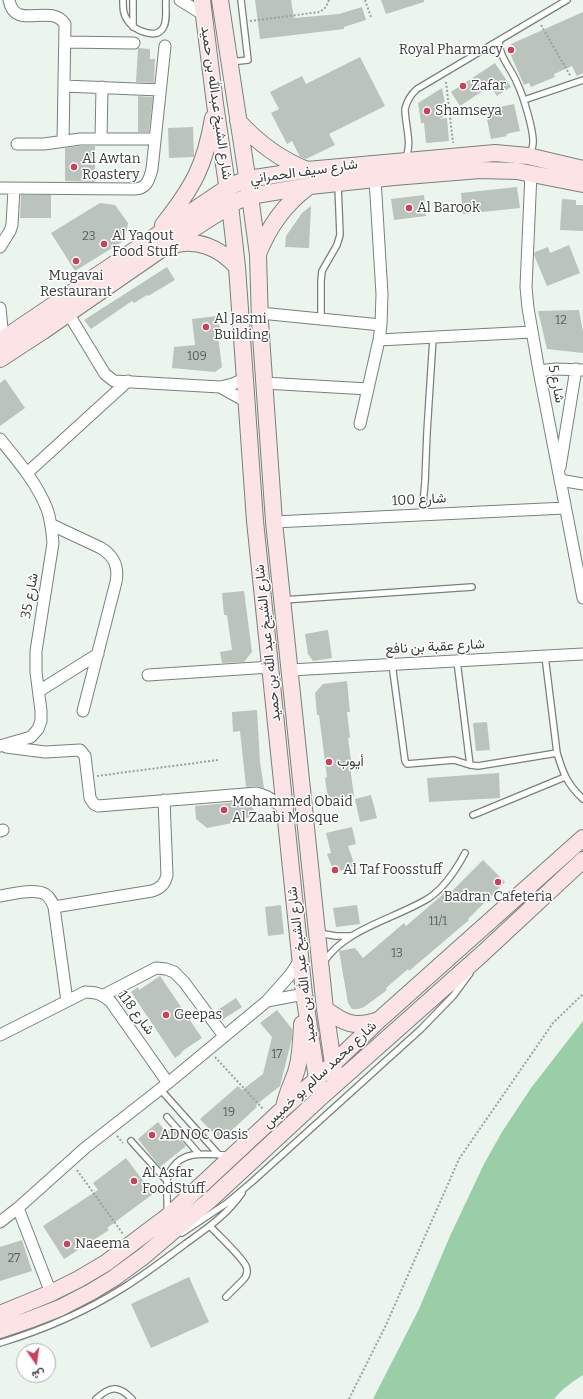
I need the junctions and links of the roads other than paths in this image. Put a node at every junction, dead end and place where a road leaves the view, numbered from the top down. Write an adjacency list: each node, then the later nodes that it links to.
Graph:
1 (9, 0): 12 (street)
2 (123, 0): 10 (lane)
3 (132, 0): 10 (lane)
4 (166, 0): 10 (lane)
5 (180, 0): 9 (street)
6 (220, 0): 15 (street, شارع الشيخ عبدالله بن حميد)
7 (241, 0): 15 (lane)
8 (567, 0): 11 (lane)
9 (203, 8): 16 (street, شارع الشيخ عبدالله بن حميد)
10 (133, 27)
11 (499, 41): 21 (lane); 29 (lane)
12 (65, 42): 13 (street); 18 (street)
13 (134, 43)
14 (166, 46): 20 (street)
15 (229, 63): 23 (street, شارع الشيخ عبدالله بن حميد)
16 (211, 70): 22 (street, شارع الشيخ عبدالله بن حميد); 34 (street)
17 (583, 80): 21 (lane)
18 (64, 86): 19 (street); 26 (street)
19 (102, 88): 20 (street); 24 (street)
20 (160, 90): 25 (street)
21 (524, 100): 28 (lane)
22 (215, 104): 34 (street, شارع الشيخ عبدالله بن حميد); 41 (street)
23 (238, 121): 31 (street); 34 (street, شارع الشيخ عبدالله بن حميد)
24 (101, 138): 25 (street); 26 (street)
25 (155, 140): 39 (street)
26 (63, 141): 27 (street)
27 (17, 144)
28 (528, 156): 29 (street, شارع سيف الحمراني); 30 (street, شارع سيف الحمراني)
29 (403, 161): 31 (street, شارع سيف الحمراني)
30 (583, 168)
31 (307, 170): 34 (street, شارع سيف الحمراني)
32 (530, 173): 33 (street, شارع سيف الحمراني); 36 (street, شارع سيف الحمراني); 50 (street, شارع 5)
33 (376, 179): 35 (street, شارع سيف الحمراني); 49 (street)
34 (238, 183): 40 (street, شارع الشيخ عبدالله بن حميد); 40 (street, شارع الشيخ عبدالله بن حميد); 41 (street, شارع سيف الحمراني)
35 (338, 183): 37 (street, شارع سيف الحمراني); 48 (lane)
36 (583, 184)
37 (310, 186): 40 (street, شارع سيف الحمراني); 43 (street)
38 (0, 188): 39 (street)
39 (14, 189): 42 (street)
40 (239, 201): 41 (street, شارع سيف الحمراني); 43 (street, شارع الشيخ عبد الله بن حميد); 44 (street, شارع الشيخ عبد الله بن حميد); 47 (street)
41 (158, 242): 44 (street); 46 (street, شارع سيف الحمراني); 52 (street, شارع سيف الحمراني)
42 (0, 247)
43 (258, 255): 47 (street, شارع الشيخ عبد الله بن حميد)
44 (237, 267): 57 (street, شارع الشيخ عبد الله بن حميد)
45 (0, 308): 52 (street)
46 (68, 313): 54 (street, شارع سيف الحمراني); 58 (street)
47 (260, 317): 48 (street); 59 (street, شارع الشيخ عبد الله بن حميد)
48 (321, 319): 49 (street)
49 (381, 325): 53 (street)
50 (532, 332): 51 (street); 56 (street, شارع 5)
51 (433, 338): 53 (street); 69 (lane)
52 (1, 340)
53 (379, 340): 61 (street)
54 (0, 359)
55 (580, 369): 56 (street); 66 (street)
56 (539, 371): 66 (street, شارع 5)
57 (246, 378): 60 (street); 62 (street, شارع الشيخ عبد الله بن حميد)
58 (128, 381): 60 (street); 65 (street)
59 (264, 383): 61 (street); 70 (street, شارع الشيخ عبد الله بن حميد)
60 (220, 387): 62 (street)
61 (368, 389): 63 (street)
62 (247, 402): 80 (street, شارع الشيخ عبد الله بن حميد)
63 (360, 424)
64 (0, 439): 65 (street, شارع 35)
65 (27, 473): 71 (street, شارع 35)
66 (559, 477): 67 (street); 68 (street, شارع 5)
67 (583, 484)
68 (565, 508): 69 (street, شارع 100); 73 (street, شارع 5)
69 (422, 515): 70 (street, شارع 100)
70 (274, 522): 74 (street, شارع الشيخ عبد الله بن حميد)
71 (52, 526): 75 (street); 83 (street, شارع 35)
72 (472, 587): 74 (lane)
73 (583, 598)
74 (282, 600): 81 (street, شارع الشيخ عبد الله بن حميد)
75 (98, 654): 83 (street); 84 (street)
76 (583, 654): 77 (street, شارع عقبة بن نافع)
77 (545, 656): 78 (street, شارع عقبة بن نافع); 86 (lane)
78 (457, 661): 79 (street, شارع عقبة بن نافع); 87 (lane)
79 (392, 664): 81 (street, شارع عقبة بن نافع); 87 (lane)
80 (271, 668): 82 (street); 91 (street, شارع الشيخ عبد الله بن حميد)
81 (290, 670): 98 (street, شارع الشيخ عبد الله بن حميد)
82 (148, 675)
83 (39, 691): 85 (street, شارع 35)
84 (83, 711)
85 (0, 746): 90 (street)
86 (558, 753): 87 (lane); 88 (lane)
87 (470, 765)
88 (565, 777): 89 (lane); 92 (lane)
89 (583, 799)
90 (164, 800): 91 (street); 97 (street)
91 (286, 812): 101 (street, شارع الشيخ عبد الله بن حميد)
92 (473, 815)
93 (583, 838): 108 (street, شارع محمد سالم بو خميس)
94 (465, 853): 99 (lane)
95 (583, 860): 100 (street, شارع محمد سالم بو خميس)
96 (0, 896): 97 (street)
97 (54, 907): 105 (street)
98 (317, 933): 99 (lane); 102 (street, شارع الشيخ عبد الله بن حميد)
99 (351, 936): 102 (lane)
100 (482, 954): 113 (street, شارع محمد سالم بو خميس); 122 (lane)
101 (300, 960): 104 (street, شارع الشيخ عبد الله بن حميد); 106 (street)
102 (320, 967): 107 (street, شارع الشيخ عبد الله بن حميد)
103 (104, 995): 105 (street, شارع 118); 110 (street); 114 (street, شارع 118)
104 (304, 995): 106 (street); 112 (street, شارع الشيخ عبد الله بن حميد); 116 (street)
105 (67, 1001): 109 (street, شارع 118)
106 (267, 1001): 110 (street)
107 (325, 1009): 108 (street); 111 (street, شارع الشيخ عبد الله بن حميد)
108 (379, 1020): 111 (street, شارع محمد سالم بو خميس)
109 (0, 1035)
110 (224, 1036): 114 (street)
111 (333, 1065): 112 (street, شارع محمد سالم بو خميس); 113 (street)
112 (316, 1080): 115 (street); 116 (street, شارع محمد سالم بو خميس)
113 (336, 1084): 115 (street, شارع محمد سالم بو خميس)
114 (164, 1086): 120 (lane); 123 (street)
115 (320, 1098): 127 (street, شارع محمد سالم بو خميس)
116 (284, 1108): 120 (street, شارع محمد سالم بو خميس)
117 (167, 1117): 119 (lane)
118 (131, 1140): 121 (lane)
119 (198, 1154): 120 (lane); 121 (lane)
120 (227, 1155): 124 (street, شارع محمد سالم بو خميس)
121 (167, 1181): 124 (lane)
122 (246, 1188): 126 (lane); 127 (lane)
123 (18, 1208): 125 (street); 128 (street)
124 (167, 1217): 128 (street, شارع محمد سالم بو خميس)
125 (0, 1222)
126 (210, 1226): 129 (lane); 132 (lane)
127 (163, 1241): 131 (street, شارع محمد سالم بو خميس)
128 (51, 1293): 130 (street, شارع محمد سالم بو خميس)
129 (226, 1297)
130 (0, 1314)
131 (0, 1330)
132 (0, 1343)
133 (96, 1399): 134 (lane)
134 (132, 1399)

